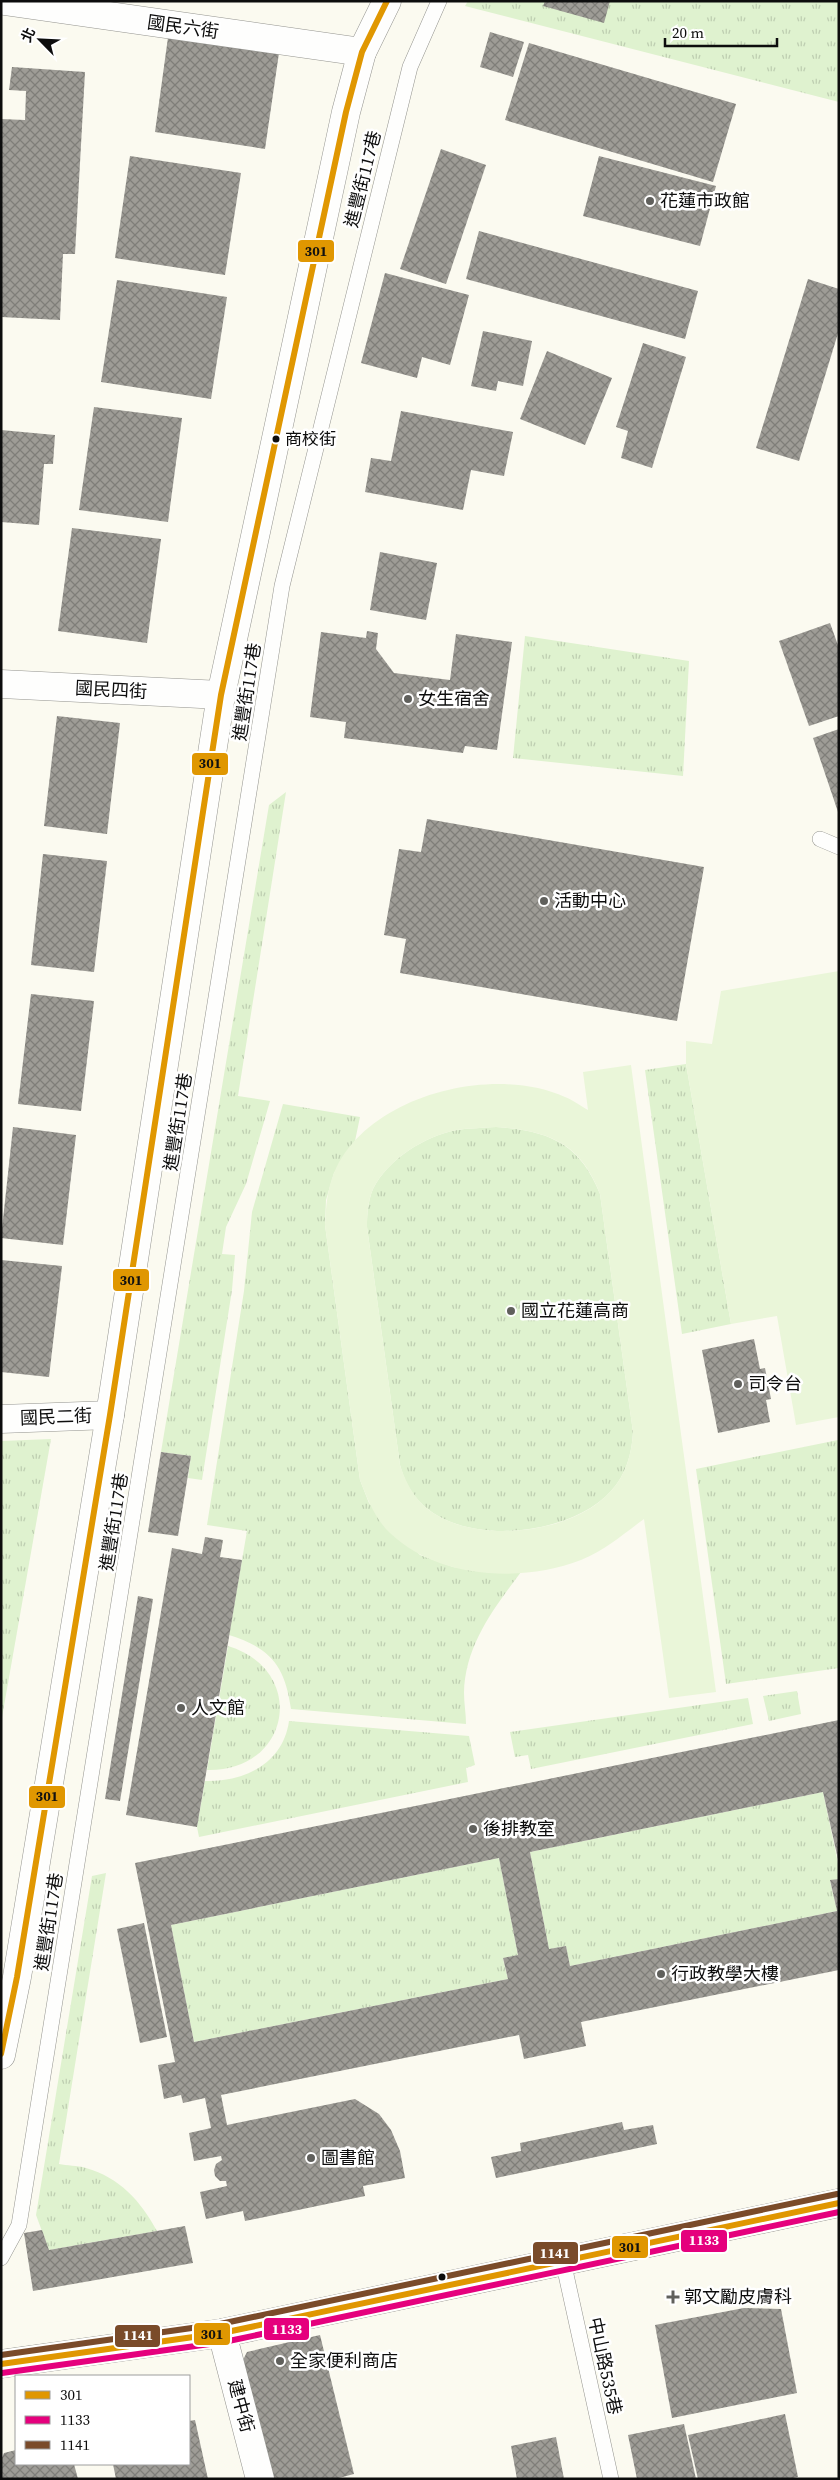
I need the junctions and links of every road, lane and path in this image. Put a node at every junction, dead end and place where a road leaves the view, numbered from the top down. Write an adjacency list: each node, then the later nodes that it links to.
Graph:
1 (4, 1): 4 (street, 國民六街)
2 (387, 1): 4 (street)
3 (439, 1): 14 (lane, 進豐街117巷)
4 (362, 52): 6 (street)
5 (1, 684): 6 (street, 國民四街)
6 (221, 695): 9 (street)
7 (820, 839): 8 (lane)
8 (839, 847)
9 (110, 1415): 10 (street, 國民二街); 11 (street)
10 (1, 1419)
11 (9, 1977): 12 (street)
12 (1, 2055)
13 (839, 2203): 15 (street)
14 (1, 2258)
15 (564, 2261): 16 (street); 19 (lane, 中山路535巷)
16 (222, 2333): 17 (street); 18 (street, 建中街)
17 (1, 2364)
18 (260, 2479)
19 (611, 2479)

